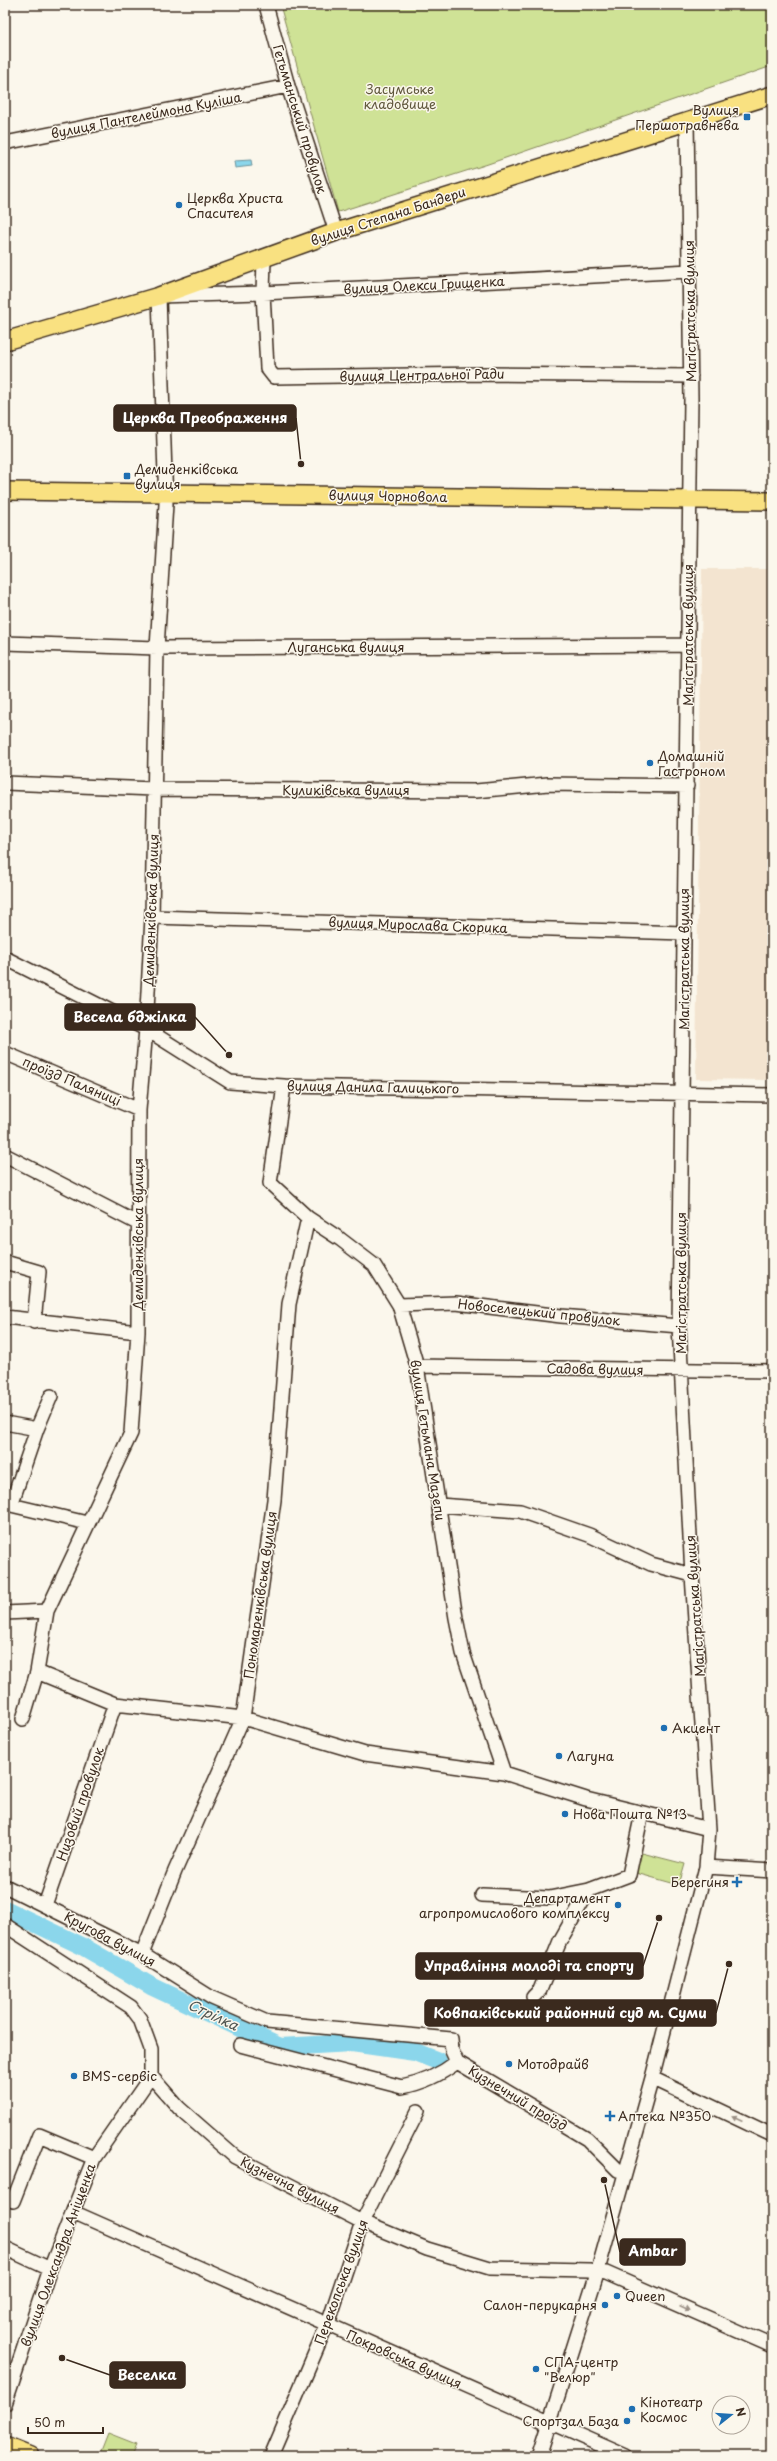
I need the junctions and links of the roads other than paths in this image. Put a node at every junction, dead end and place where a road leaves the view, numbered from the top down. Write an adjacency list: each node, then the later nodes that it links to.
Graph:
1 (266, 5): 2 (street, Гетьманський провулок)
2 (288, 86): 5 (street, вулиця Пантелеймона Куліша); 6 (street, Гетьманський провулок)
3 (772, 95): 4 (main road, вулиця Степана Бандери)
4 (687, 121): 6 (main road, вулиця Степана Бандери); 8 (street, Маґістратська вулиця)
5 (5, 143)
6 (336, 232): 7 (main road, вулиця Степана Бандери)
7 (264, 258): 9 (street, вулиця Центральної Ради); 10 (main road, вулиця Степана Бандери)
8 (690, 271): 9 (street, вулиця Олекси Грищенка); 12 (street, Маґістратська вулиця)
9 (263, 293): 10 (street, вулиця Олекси Грищенка); 12 (street, вулиця Центральної Ради)
10 (159, 296): 11 (main road, вулиця Степана Бандери); 14 (street, Демиденківська вулиця)
11 (5, 341)
12 (691, 376): 15 (street, Маґістратська вулиця)
13 (5, 491): 14 (main road, вулиця Чорновола)
14 (166, 494): 15 (main road, вулиця Чорновола); 19 (street, Демиденківська вулиця)
15 (689, 500): 16 (main road, вулиця Чорновола); 18 (street, Маґістратська вулиця)
16 (772, 500)
17 (5, 643): 19 (street, Луганська вулиця)
18 (688, 644): 19 (street, Луганська вулиця); 21 (street, Маґістратська вулиця)
19 (157, 648): 22 (street, Демиденківська вулиця)
20 (5, 783): 22 (street, Куликівська вулиця)
21 (687, 786): 22 (street, Куликівська вулиця); 24 (street, Маґістратська вулиця)
22 (154, 789): 23 (street, Демиденківська вулиця)
23 (152, 917): 24 (street, вулиця Мирослава Скорика); 26 (street, Демиденківська вулиця)
24 (684, 933): 29 (street, Маґістратська вулиця)
25 (5, 958): 26 (street, вулиця Данила Галицького)
26 (146, 1029): 28 (street, вулиця Данила Галицького); 31 (street, Демиденківська вулиця)
27 (5, 1053): 31 (street, проїзд Паляниці)
28 (284, 1086): 29 (street, вулиця Данила Галицького); 33 (street, вулиця Гетьмана Мазепи)
29 (684, 1095): 30 (street, вулиця Данила Галицького); 39 (street, Маґістратська вулиця)
30 (772, 1096)
31 (139, 1110): 34 (street, Демиденківська вулиця)
32 (5, 1155): 34 (street)
33 (308, 1218): 36 (street, вулиця Гетьмана Мазепи); 55 (street, Пономаренківська вулиця)
34 (138, 1223): 40 (street, Демиденківська вулиця)
35 (5, 1262): 38 (street)
36 (399, 1306): 39 (street, Новоселецький провулок); 41 (street, вулиця Гетьмана Мазепи)
37 (5, 1317): 38 (street)
38 (34, 1322): 40 (street)
39 (679, 1326): 42 (street, Маґістратська вулиця)
40 (138, 1332): 49 (street, Демиденківська вулиця)
41 (417, 1366): 42 (street, Садова вулиця); 48 (street, вулиця Гетьмана Мазепи)
42 (681, 1370): 43 (street, Садова вулиця); 50 (street, Маґістратська вулиця)
43 (772, 1372)
44 (51, 1396): 46 (street)
45 (5, 1423): 46 (street)
46 (37, 1428): 47 (street)
47 (8, 1505): 49 (street)
48 (439, 1505): 50 (street); 57 (street, вулиця Гетьмана Мазепи)
49 (87, 1523): 51 (street, Демиденківська вулиця)
50 (692, 1575): 59 (street, Маґістратська вулиця)
51 (47, 1611): 52 (street); 53 (street, Демиденківська вулиця)
52 (5, 1613)
53 (37, 1672): 54 (street); 56 (street, Демиденківська вулиця)
54 (115, 1704): 55 (street); 65 (street, Низовий провулок)
55 (243, 1718): 57 (street); 67 (street, Пономаренківська вулиця)
56 (23, 1719)
57 (504, 1773): 58 (street)
58 (642, 1813): 59 (street); 63 (street)
59 (709, 1829): 60 (street, Маґістратська вулиця)
60 (706, 1867): 61 (street); 72 (street, Маґістратська вулиця)
61 (772, 1871)
62 (5, 1886): 65 (street, Кругова вулиця)
63 (589, 1890): 64 (street); 68 (street)
64 (482, 1895)
65 (45, 1905): 67 (street, Кругова вулиця)
66 (5, 1925): 71 (street)
67 (142, 1954): 70 (street, Кругова вулиця)
68 (533, 1997)
69 (240, 2045): 70 (street, Кузнечний проїзд)
70 (457, 2062): 76 (street, Кузнечний проїзд)
71 (151, 2076): 75 (street, вулиця Олександра Аніщенка); 79 (street, Кузнечна вулиця)
72 (652, 2078): 74 (street, one-way to 72); 76 (street, Маґістратська вулиця)
73 (418, 2112): 79 (street, Перекопська вулиця)
74 (772, 2135)
75 (94, 2158): 77 (street); 78 (street, вулиця Олександра Аніщенка)
76 (624, 2172): 82 (street, Маґістратська вулиця)
77 (5, 2198)
78 (73, 2212): 81 (street, вулиця Олександра Аніщенка); 83 (street, Покровська вулиця)
79 (362, 2222): 82 (street, Кузнечна вулиця); 83 (street, Перекопська вулиця)
80 (5, 2248): 81 (street)
81 (50, 2269): 85 (street, вулиця Олександра Аніщенка)
82 (598, 2270): 84 (street, Кузнечна вулиця, one-way to 84); 86 (street, Маґістратська вулиця)
83 (327, 2325): 86 (street, Покровська вулиця); 89 (street, Перекопська вулиця)
84 (772, 2346)
85 (5, 2404)
86 (549, 2422): 90 (street, Маґістратська вулиця); 91 (street, Покровська вулиця)
87 (5, 2446): 88 (main road)
88 (30, 2456)
89 (271, 2456)
90 (539, 2456)
91 (626, 2456)

